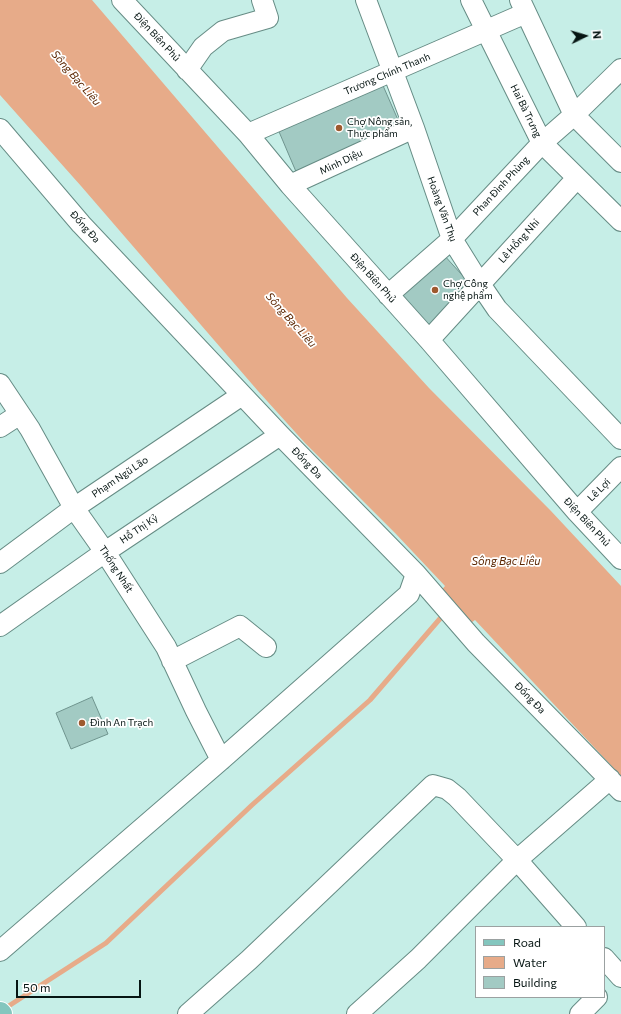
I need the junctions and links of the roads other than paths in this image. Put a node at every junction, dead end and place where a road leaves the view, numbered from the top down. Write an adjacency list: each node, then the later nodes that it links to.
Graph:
1 (262, 0): 8 (street)
2 (366, 0): 9 (street, Hoàng Văn Thụ)
3 (471, 0): 6 (street, Hai Bà Trưng)
4 (125, 1): 8 (street, Điện Biên Phủ)
5 (523, 7): 6 (street, Trương Chính Thanh); 10 (street)
6 (486, 31): 9 (street, Trương Chính Thanh); 14 (street, Hai Bà Trưng)
7 (621, 69): 10 (street, Phan Đình Phùng)
8 (187, 70): 13 (street, Điện Biên Phủ)
9 (392, 71): 11 (street, Hoàng Văn Thụ); 13 (street, Trương Chính Thanh)
10 (574, 115): 14 (street, Phan Đình Phùng); 15 (street)
11 (414, 128): 17 (street, Minh Diệu); 19 (street, Hoàng Văn Thụ)
12 (0, 129): 24 (street, Đống Đa)
13 (248, 134): 17 (street, Điện Biên Phủ)
14 (542, 143): 16 (street, Hai Bà Trưng); 19 (street, Phan Đình Phùng)
15 (621, 162)
16 (577, 178): 18 (street, Hai Bà Trưng); 20 (street, Lê Hồng Nhi)
17 (290, 185): 21 (street, Điện Biên Phủ)
18 (621, 221)
19 (452, 239): 20 (street, Hoàng Văn Thụ); 21 (street, Phan Đình Phùng)
20 (480, 284): 22 (street, Lê Hồng Nhi); 28 (street, Hoàng Văn Thụ)
21 (388, 295): 22 (street, Điện Biên Phủ)
22 (429, 340): 31 (street, Điện Biên Phủ)
23 (0, 384): 25 (street, Thống Nhất)
24 (242, 395): 27 (street, Đống Đa); 30 (street, Phạm Ngũ Lão)
25 (20, 414): 26 (street); 30 (street, Thống Nhất)
26 (0, 427)
27 (280, 435): 32 (street, Hồ Thị Kỷ); 35 (street, Đống Đa)
28 (621, 439)
29 (621, 467): 31 (street, Lê Lợi)
30 (74, 508): 32 (street, Thống Nhất); 34 (street, Phạm Ngũ Lão)
31 (577, 512): 33 (street, Điện Biên Phủ)
32 (105, 552): 36 (street, Hồ Thị Kỷ); 38 (street, Thống Nhất)
33 (621, 559)
34 (0, 563)
35 (416, 574): 39 (street); 40 (street, Đống Đa)
36 (0, 626)
37 (266, 648): 38 (street)
38 (172, 661): 39 (street, Thống Nhất)
39 (222, 760): 43 (street)
40 (616, 785): 41 (street)
41 (517, 860): 42 (street); 48 (street); 49 (street)
42 (575, 926)
43 (0, 951)
44 (605, 959): 45 (street)
45 (620, 976): 46 (street)
46 (605, 989)
47 (596, 998): 50 (street)
48 (188, 1014)
49 (357, 1014)
50 (580, 1014)

